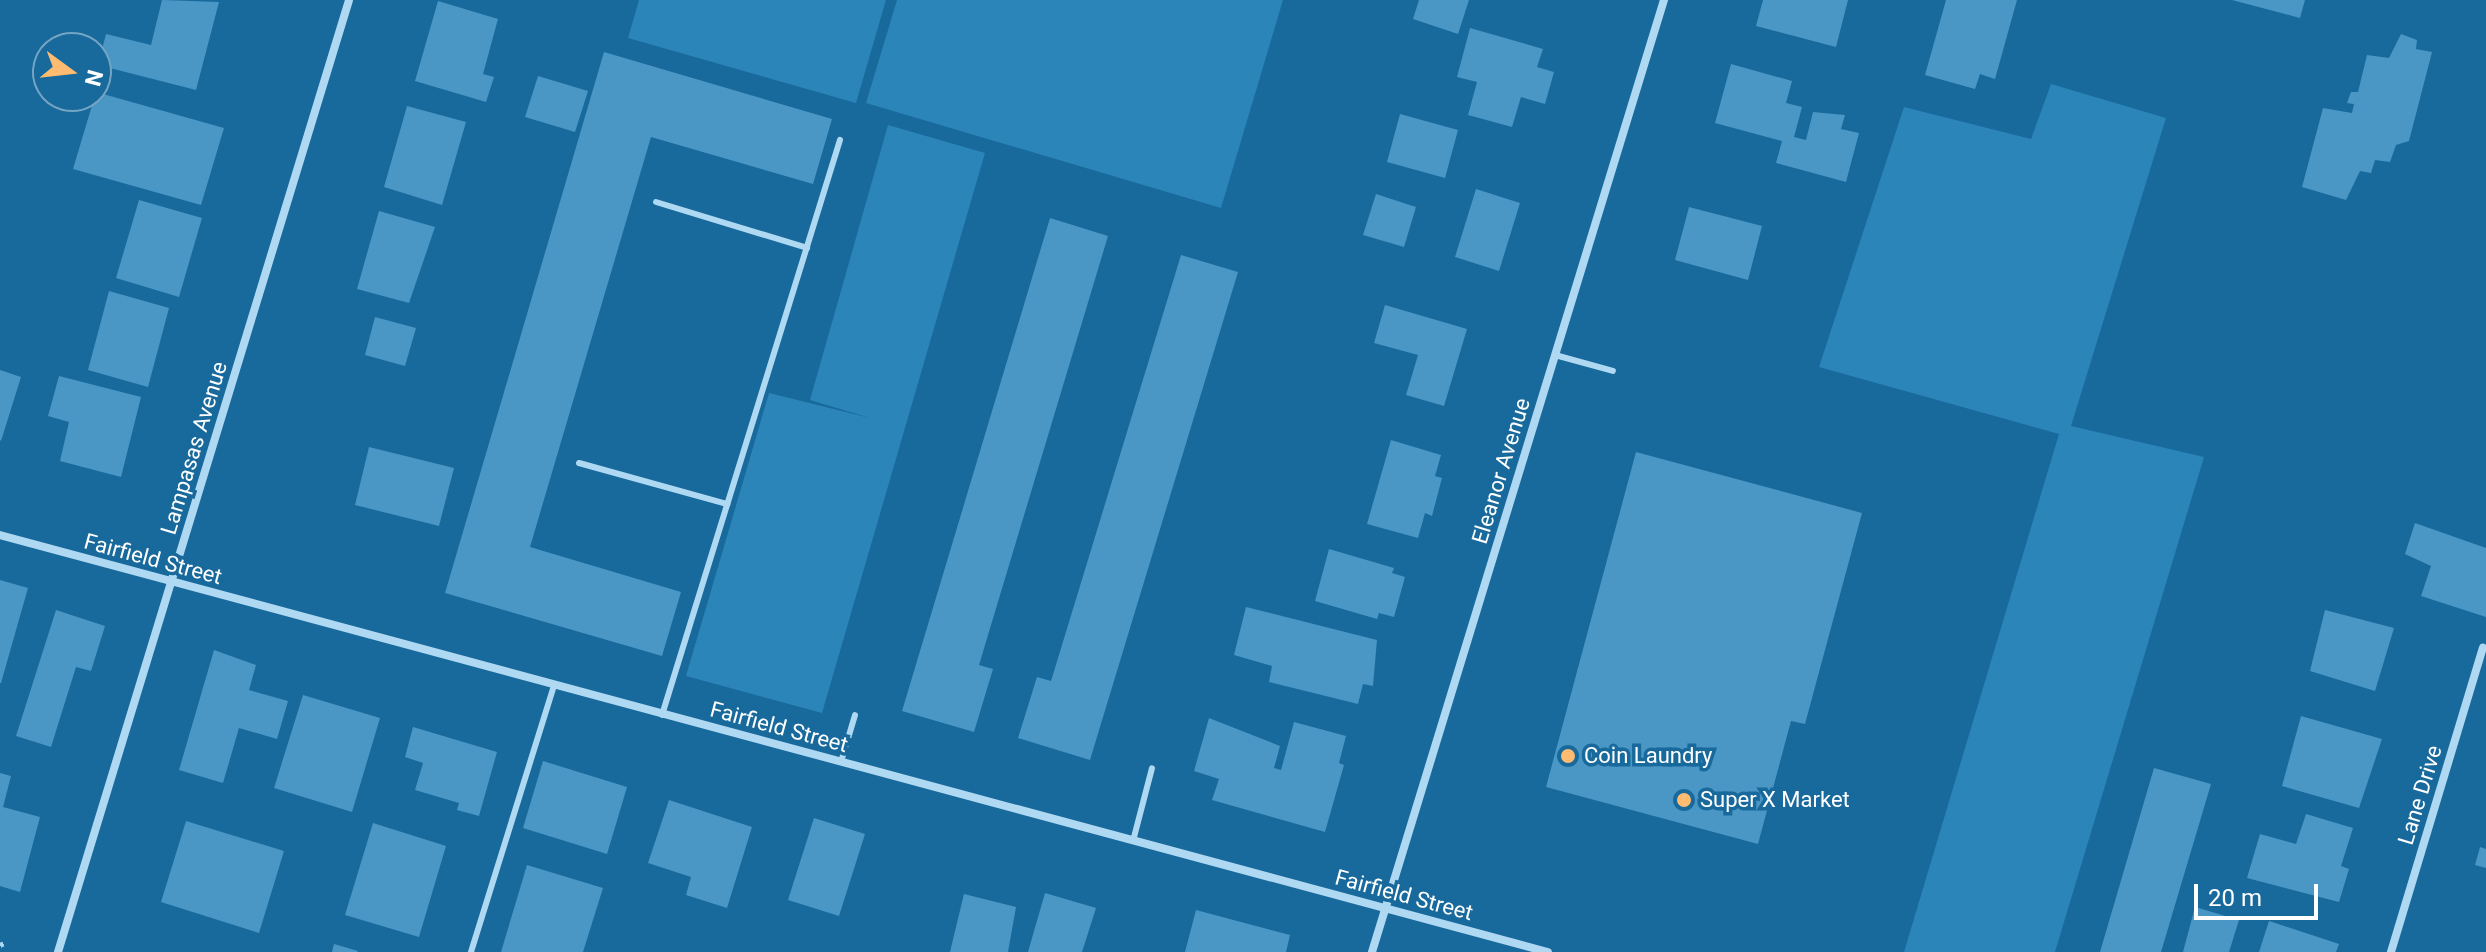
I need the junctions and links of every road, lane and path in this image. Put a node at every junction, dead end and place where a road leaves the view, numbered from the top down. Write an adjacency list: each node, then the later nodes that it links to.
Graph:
1 (349, 0): 11 (street, Lampasas Avenue)
2 (1664, 0): 6 (street, Eleanor Avenue)
3 (840, 140): 5 (lane)
4 (656, 202): 5 (lane)
5 (807, 248): 9 (lane)
6 (1555, 355): 7 (lane); 19 (street, Eleanor Avenue)
7 (1613, 371)
8 (579, 463): 9 (lane)
9 (727, 504): 14 (lane)
10 (0, 535): 11 (street, Fairfield Street)
11 (171, 583): 13 (street, Fairfield Street); 20 (street, Lampasas Avenue)
12 (2483, 648): 24 (street, Lane Drive)
13 (554, 686): 14 (street, Fairfield Street); 21 (lane)
14 (662, 715): 16 (street, Fairfield Street)
15 (855, 715): 16 (lane)
16 (841, 762): 18 (street, Fairfield Street)
17 (1152, 768): 18 (lane)
18 (1133, 841): 19 (street, Fairfield Street)
19 (1385, 908): 22 (street, Eleanor Avenue); 23 (street, Fairfield Street)
20 (58, 952)
21 (471, 952)
22 (1372, 952)
23 (1548, 952)
24 (2391, 952)

